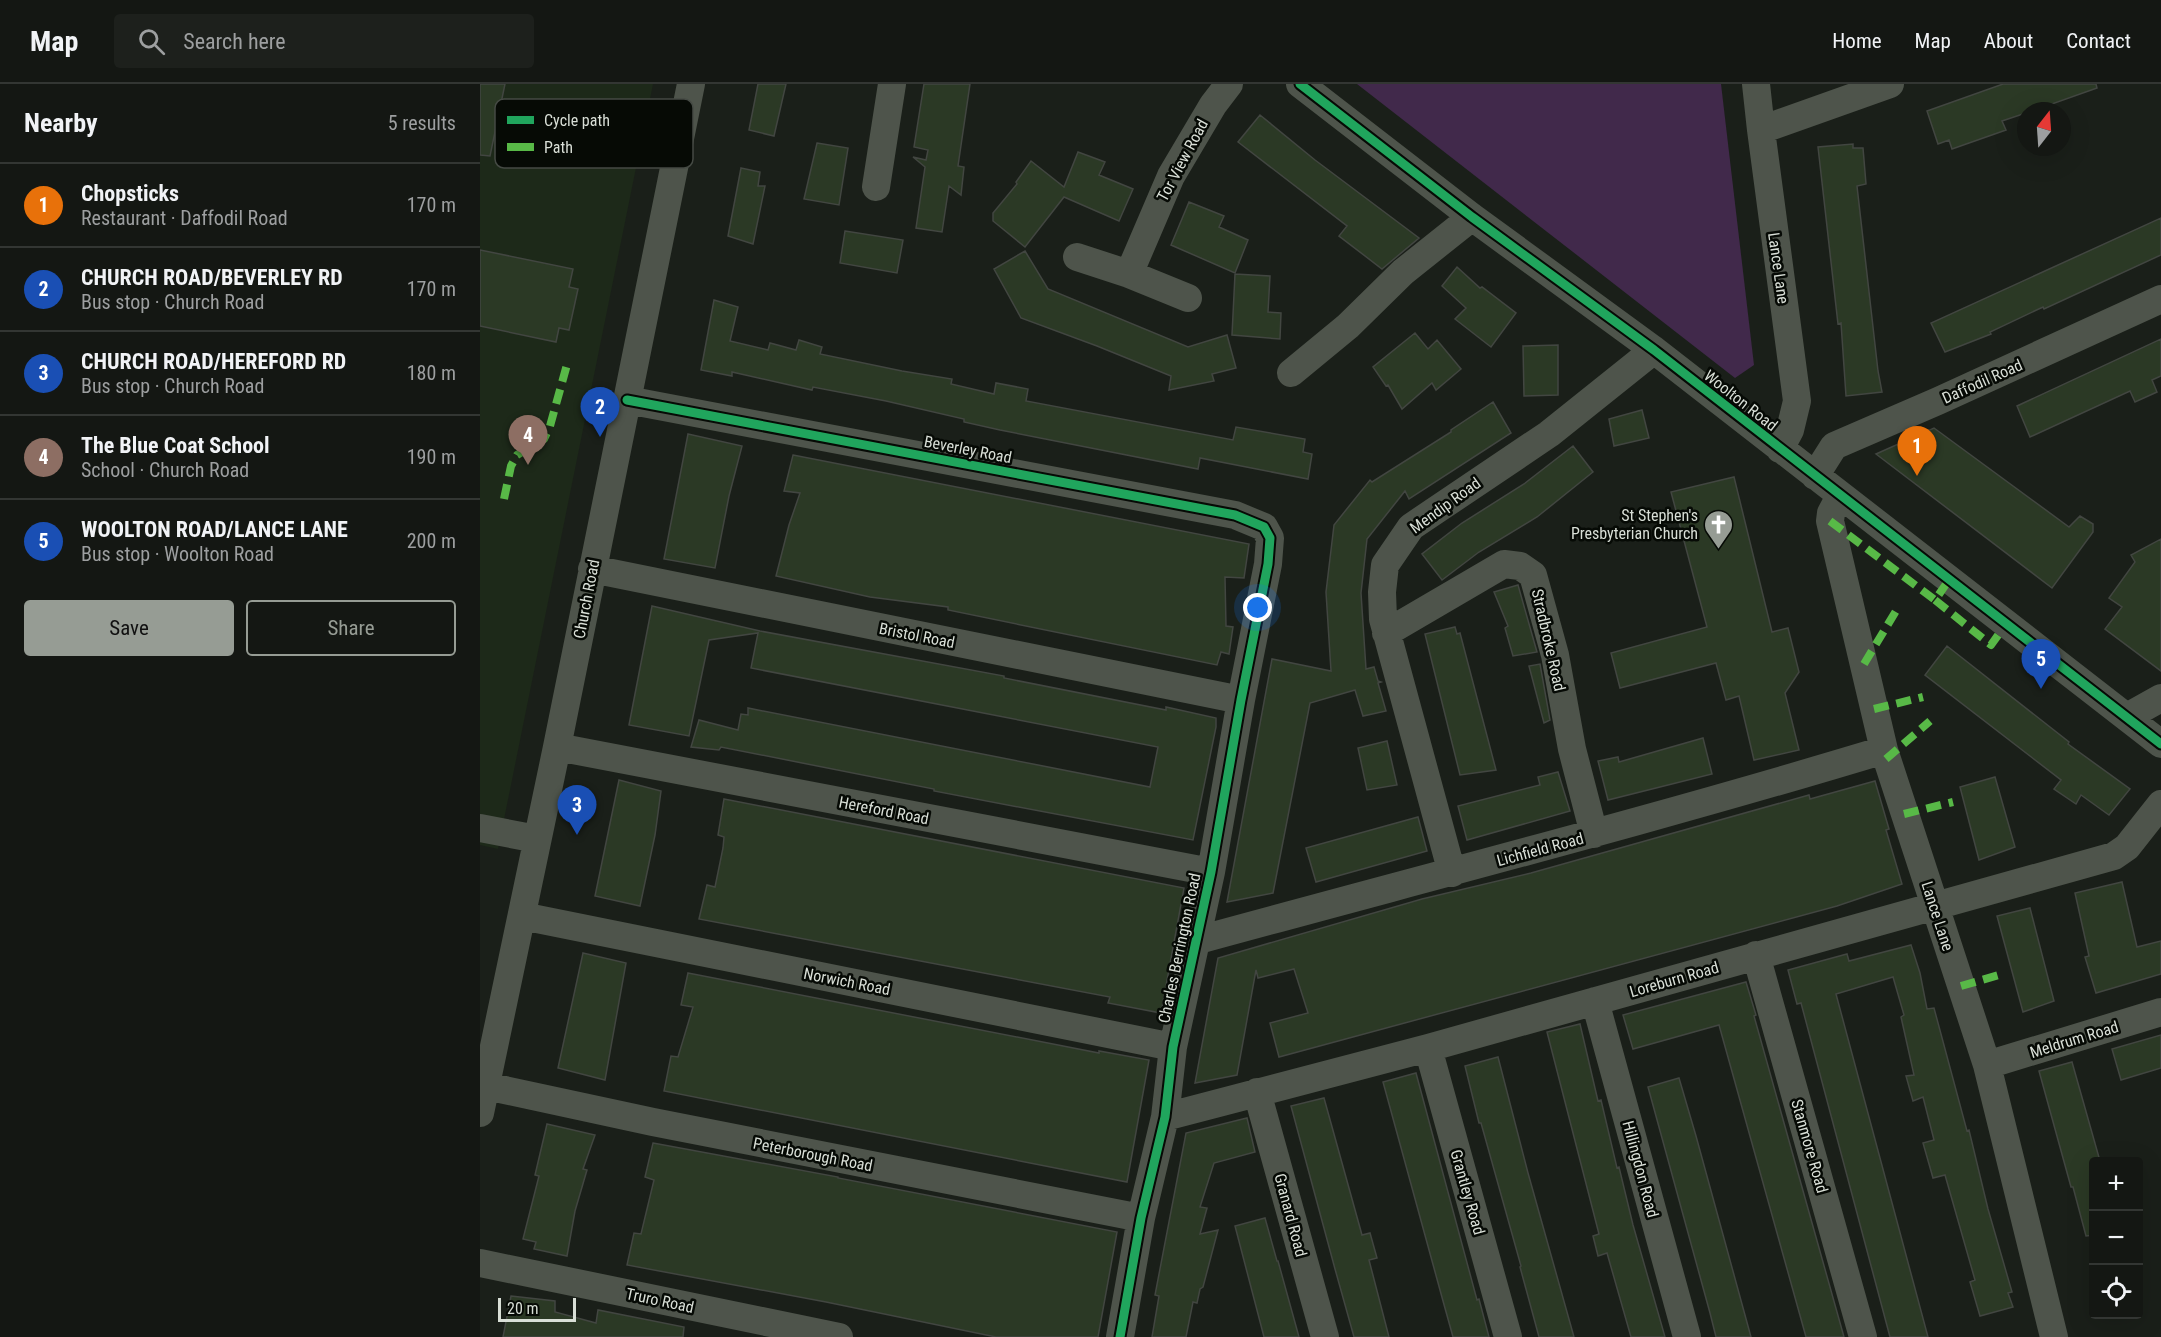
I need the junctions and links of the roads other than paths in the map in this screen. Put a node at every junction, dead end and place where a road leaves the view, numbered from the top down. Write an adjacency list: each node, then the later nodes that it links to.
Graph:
1 (691, 84): 7 (street, Church Road)
2 (892, 84): 10 (street)
3 (1229, 84): 13 (street, Tor View Road)
4 (1300, 84): 11 (street, Woolton Road)
5 (1756, 84): 8 (street, Lance Lane)
6 (1890, 84): 8 (street)
7 (688, 99)
8 (1761, 129): 19 (street, Lance Lane)
9 (674, 168): 18 (street, Church Road)
10 (876, 187)
11 (1472, 217): 16 (street, Woolton Road); 17 (street)
12 (1077, 257): 13 (street)
13 (1129, 274): 14 (street)
14 (1188, 298)
15 (2161, 299): 20 (street, Daffodil Road)
16 (1654, 351): 19 (street, Woolton Road); 24 (street, Mendip Road)
17 (1291, 373)
18 (627, 400): 22 (street, Beverley Road); 23 (street, Church Road)
19 (1780, 449): 20 (street, Woolton Road)
20 (1815, 476): 21 (street, Woolton Road)
21 (1840, 496): 27 (street, Woolton Road); 30 (street, Lance Lane)
22 (1268, 564): 26 (street, Charles Berrington Road)
23 (592, 569): 26 (street, Bristol Road); 29 (street, Church Road)
24 (1386, 633): 33 (street, Stradbroke Road); 36 (street, Mendip Road)
25 (2161, 698): 27 (street)
26 (1241, 700): 35 (street, Charles Berrington Road)
27 (2127, 717): 28 (street, Woolton Road)
28 (2161, 744)
29 (557, 747): 34 (street, Church Road); 35 (street, Hereford Road)
30 (1884, 750): 33 (street, Lichfield Road); 37 (street, Lance Lane)
31 (2161, 804): 37 (street, Loreburn Road)
32 (480, 828): 34 (street)
33 (1594, 834): 36 (street, Lichfield Road)
34 (537, 839): 38 (street, Church Road)
35 (1211, 872): 39 (street, Charles Berrington Road)
36 (1452, 873): 39 (street, Lichfield Road)
37 (1934, 905): 40 (street, Loreburn Road); 45 (street, Lance Lane)
38 (522, 916): 43 (street, Norwich Road); 47 (street, Church Road)
39 (1195, 941): 43 (street, Charles Berrington Road)
40 (1756, 955): 41 (street, Loreburn Road); 56 (street, Stanmore Road)
41 (1595, 1001): 44 (street, Loreburn Road); 55 (street, Hillingdon Road)
42 (2161, 1012): 45 (street, Meldrum Road)
43 (1173, 1047): 48 (street, Charles Berrington Road)
44 (1428, 1048): 46 (street, Loreburn Road); 54 (street, Grantley Road)
45 (1987, 1065): 57 (street, Lance Lane)
46 (1257, 1092): 48 (street, Loreburn Road); 53 (street, Granard Road)
47 (483, 1100): 49 (street, Peterborough Road)
48 (1166, 1117): 49 (street, Charles Berrington Road)
49 (1141, 1218): 52 (street, Charles Berrington Road)
50 (480, 1263): 51 (street, Truro Road)
51 (839, 1337)
52 (1120, 1337)
53 (1324, 1337)
54 (1508, 1337)
55 (1687, 1337)
56 (1863, 1337)
57 (2054, 1337)

